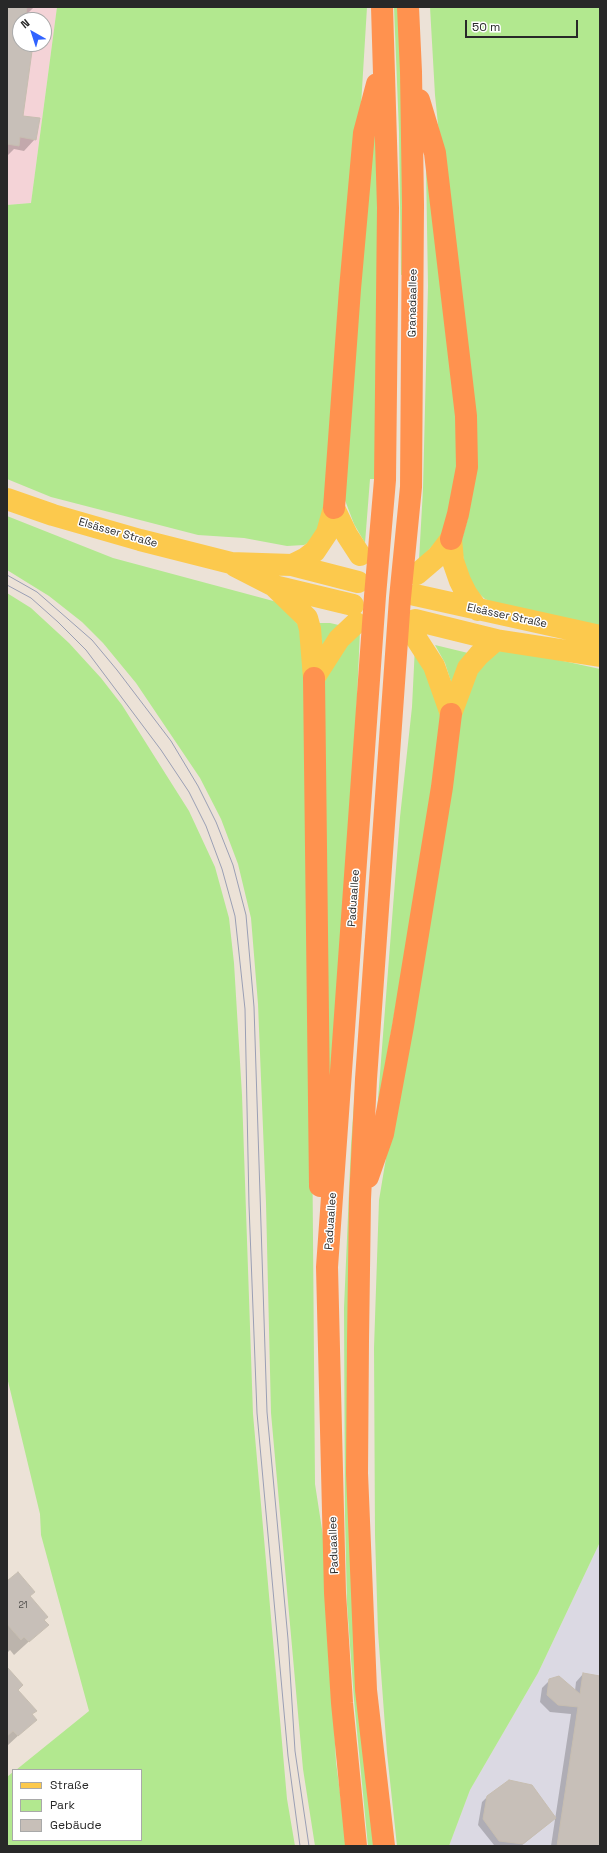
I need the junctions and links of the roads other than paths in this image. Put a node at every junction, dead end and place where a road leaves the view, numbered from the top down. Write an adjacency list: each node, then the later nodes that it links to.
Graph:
1 (382, 7): 3 (highway)
2 (408, 7): 4 (highway, Granadaallee)
3 (384, 60): 6 (highway); 21 (highway, Paduaallee)
4 (411, 72): 7 (highway); 13 (highway, Granadaallee)
5 (7, 499): 9 (main road, Elsässer Straße)
6 (334, 508): 8 (main road); 10 (main road)
7 (451, 539): 13 (main road); 14 (main road)
8 (360, 555)
9 (231, 563): 10 (main road, Elsässer Straße); 12 (main road, Elsässer Straße)
10 (292, 565): 11 (main road, Elsässer Straße)
11 (358, 582)
12 (274, 586): 18 (main road); 18 (main road, Elsässer Straße)
13 (414, 608): 14 (main road, Elsässer Straße); 16 (main road, Elsässer Straße); 19 (main road); 20 (highway)
14 (478, 610): 15 (main road, Elsässer Straße)
15 (600, 636)
16 (496, 640): 17 (main road, Elsässer Straße); 19 (main road)
17 (600, 656)
18 (314, 678): 21 (highway)
19 (451, 714): 20 (highway)
20 (360, 1199): 23 (highway)
21 (327, 1267): 22 (highway, Paduaallee)
22 (356, 1846)
23 (384, 1846)

